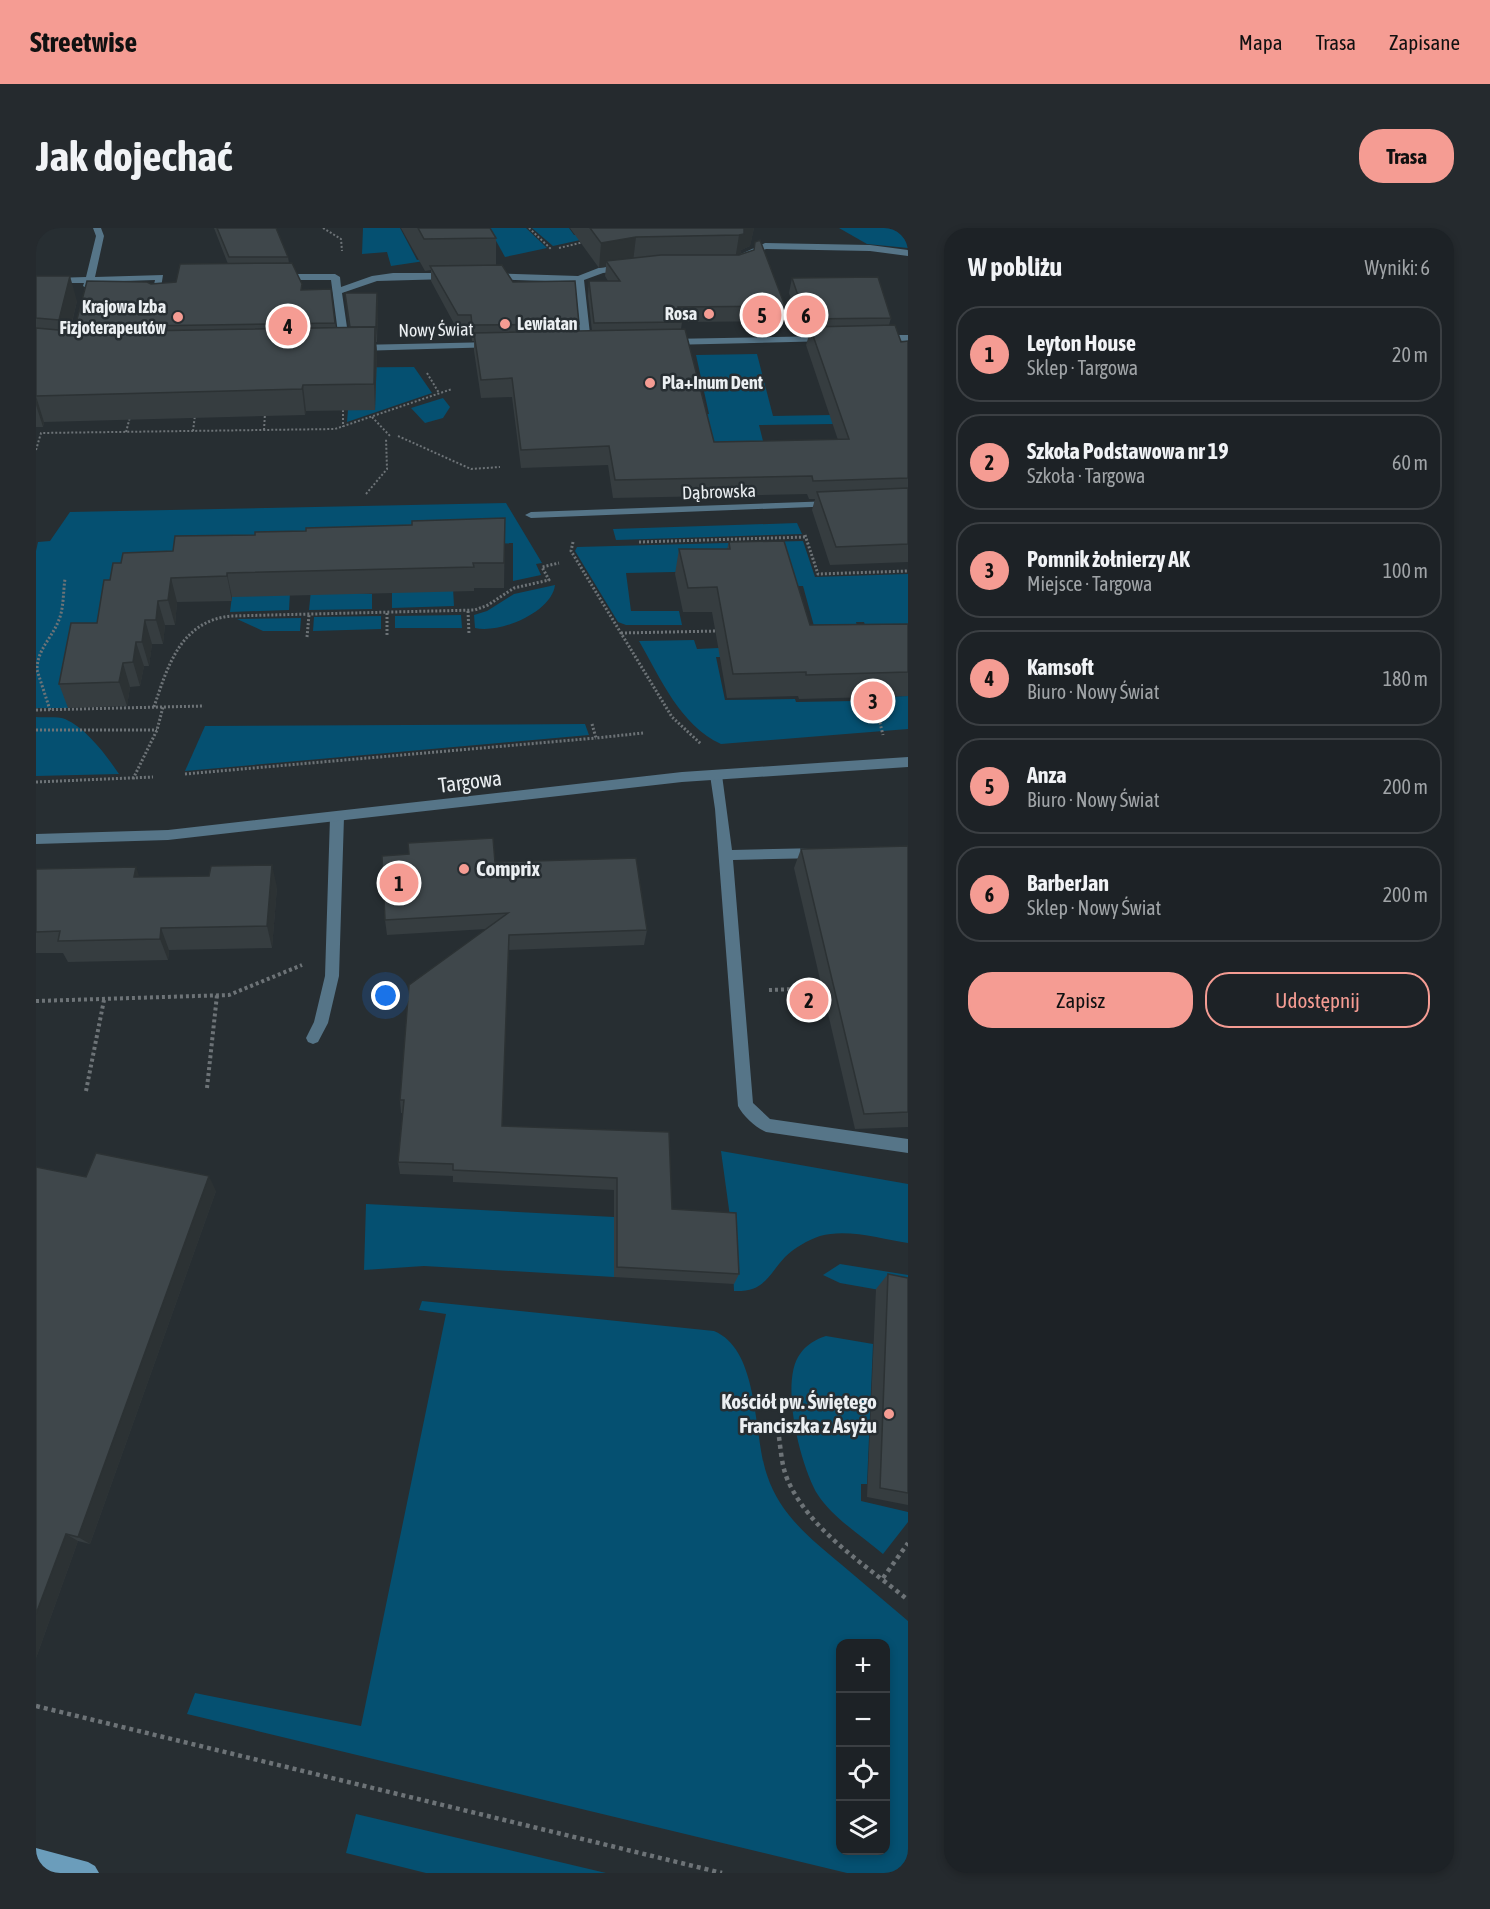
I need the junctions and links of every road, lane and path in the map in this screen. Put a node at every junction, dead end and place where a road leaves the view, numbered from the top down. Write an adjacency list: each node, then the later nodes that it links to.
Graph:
1 (97, 228): 14 (street)
2 (529, 228): 6 (path)
3 (331, 239): 7 (street)
4 (748, 241): 5 (street)
5 (765, 246): 8 (street); 9 (street)
6 (552, 249)
7 (331, 250)
8 (908, 252)
9 (736, 265)
10 (638, 268): 15 (street)
11 (464, 276): 17 (street)
12 (475, 276): 15 (street)
13 (267, 277): 17 (street)
14 (90, 279): 16 (street); 18 (street); 19 (street)
15 (579, 279): 25 (street)
16 (42, 284)
17 (337, 292): 29 (street)
18 (85, 299)
19 (156, 299)
20 (908, 338): 22 (street)
21 (839, 339): 23 (street)
22 (874, 339)
23 (655, 342)
24 (574, 343): 25 (street)
25 (586, 343): 26 (street)
26 (597, 343)
27 (505, 345): 29 (street, Nowy Świat)
28 (334, 348): 29 (street, Nowy Świat)
29 (345, 348)
30 (421, 364): 32 (path)
31 (452, 389): 32 (path)
32 (439, 393): 37 (path)
33 (344, 410): 38 (path)
34 (265, 412): 39 (path)
35 (195, 414): 40 (path)
36 (131, 416): 41 (path)
37 (372, 417): 38 (path); 43 (path)
38 (343, 427): 39 (path)
39 (264, 430): 40 (path)
40 (192, 431): 41 (path)
41 (126, 432): 45 (path)
42 (398, 436): 46 (path)
43 (391, 437)
44 (386, 438): 47 (path)
45 (36, 450)
46 (500, 466)
47 (366, 494)
48 (848, 504): 49 (street, Dąbrowska)
49 (531, 515)
50 (803, 528): 52 (path)
51 (579, 536): 54 (path)
52 (806, 537): 53 (path); 57 (path)
53 (630, 542)
54 (571, 544): 55 (path); 63 (path)
55 (583, 544)
56 (559, 563): 59 (path)
57 (908, 571)
58 (65, 579): 72 (path)
59 (468, 611): 60 (path); 64 (path)
60 (387, 613): 61 (path); 65 (path)
61 (309, 615): 66 (path); 69 (path)
62 (723, 630): 63 (path)
63 (621, 633): 73 (path)
64 (469, 634)
65 (387, 636)
66 (307, 637)
67 (874, 703): 79 (path)
68 (204, 706): 70 (path)
69 (154, 707): 70 (path); 72 (path)
70 (163, 707): 76 (path)
71 (36, 710): 72 (path)
72 (50, 710)
73 (672, 717)
74 (592, 724): 78 (path)
75 (36, 730): 76 (path)
76 (157, 730): 84 (path)
77 (643, 733): 78 (path)
78 (596, 738): 81 (path)
79 (884, 738)
80 (908, 762): 82 (street, Targowa)
81 (185, 774)
82 (716, 775): 86 (street, Targowa); 89 (street)
83 (153, 777): 84 (path)
84 (133, 779): 85 (path)
85 (36, 782)
86 (337, 817): 87 (street, Targowa); 90 (street)
87 (36, 840)
88 (831, 853): 89 (street)
89 (726, 855): 92 (street)
90 (333, 953): 93 (path); 96 (street)
91 (822, 988): 92 (path)
92 (737, 991): 99 (street)
93 (217, 995): 95 (path); 97 (path)
94 (36, 1000): 95 (path)
95 (104, 1000): 98 (path)
96 (313, 1038)
97 (207, 1088)
98 (86, 1091)
99 (908, 1146)
100 (779, 1437): 102 (path)
101 (908, 1543): 102 (path)
102 (883, 1578): 103 (path)
103 (908, 1600)
104 (36, 1706): 107 (path)
105 (36, 1859): 106 (main road)
106 (88, 1873)
107 (722, 1873)

